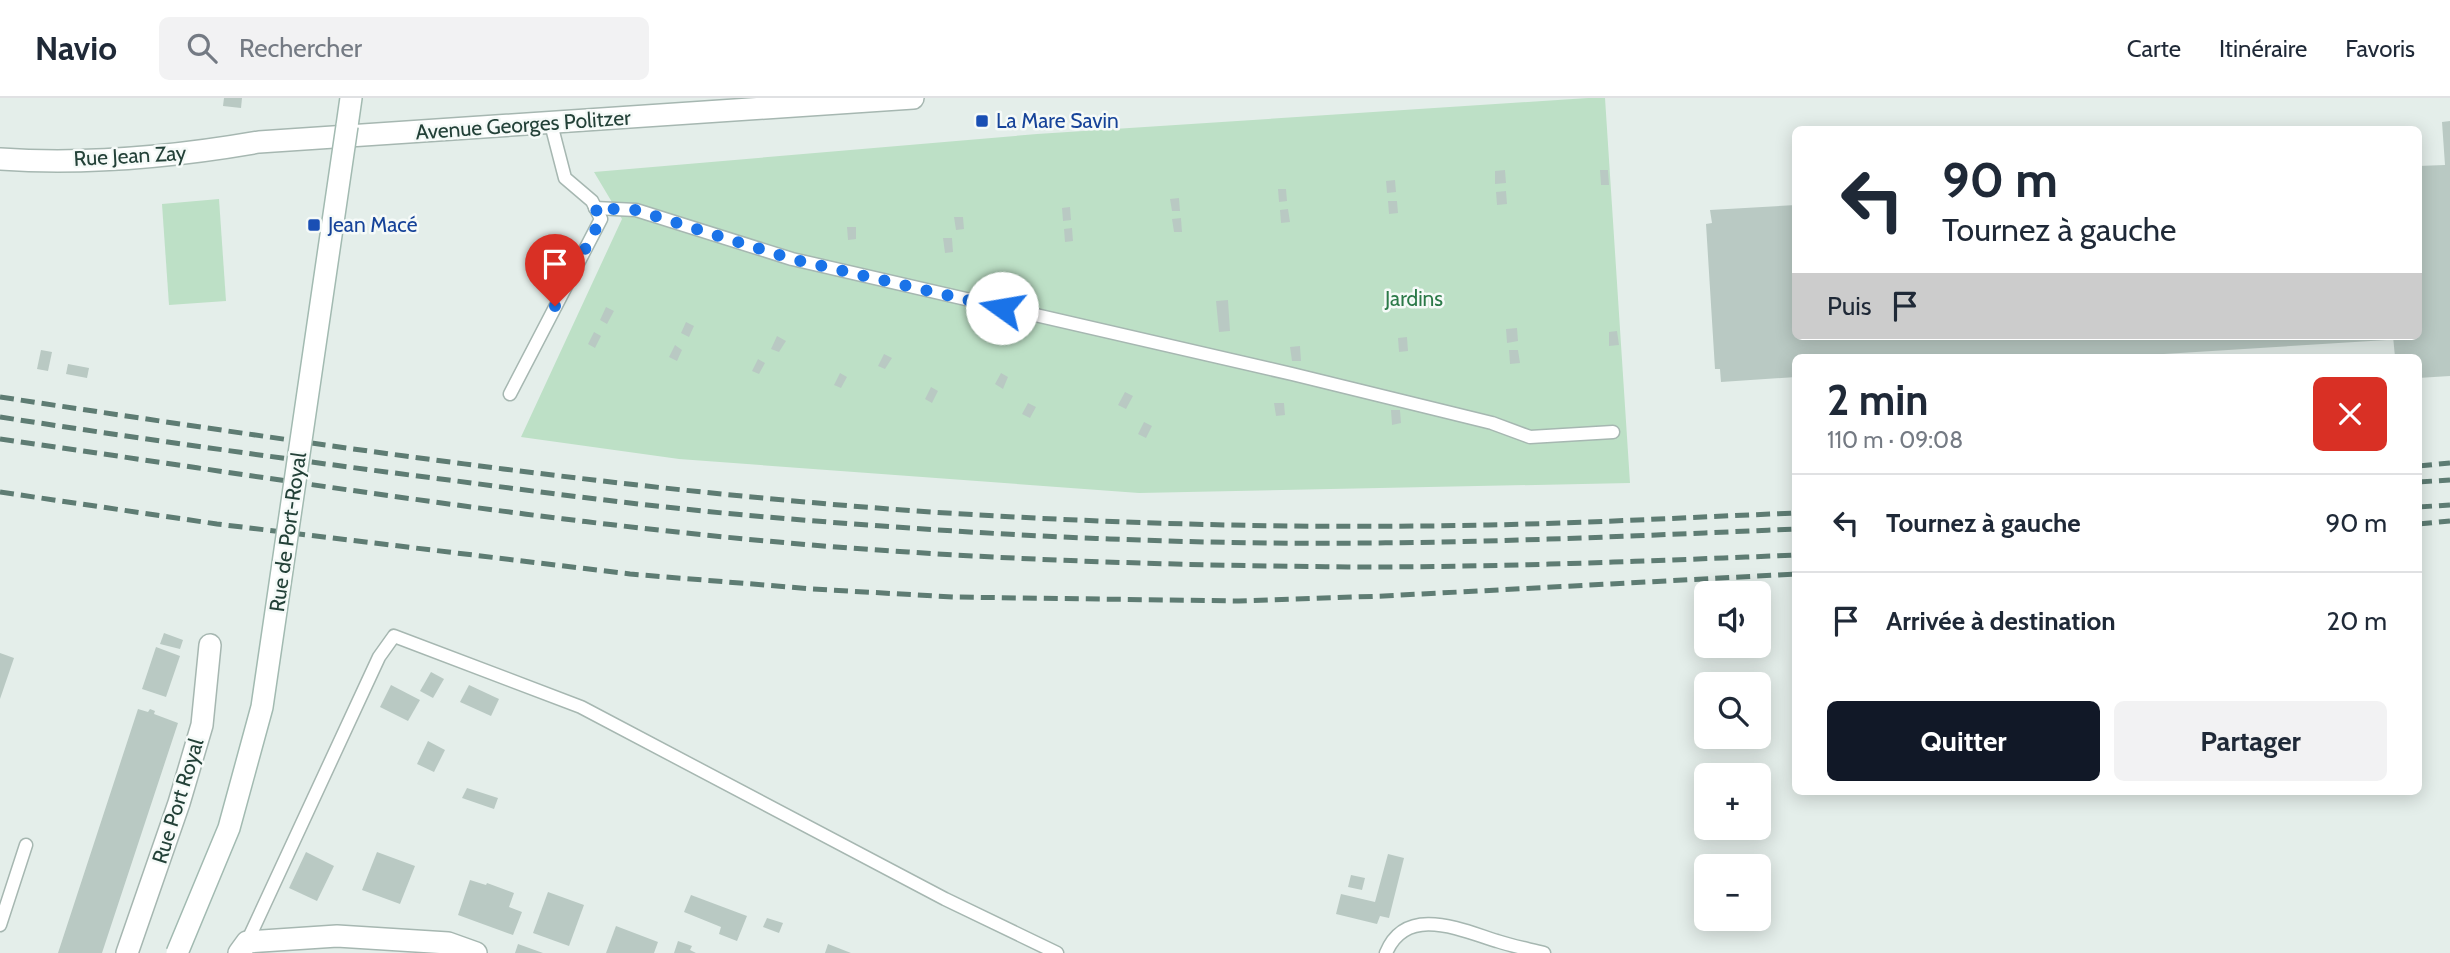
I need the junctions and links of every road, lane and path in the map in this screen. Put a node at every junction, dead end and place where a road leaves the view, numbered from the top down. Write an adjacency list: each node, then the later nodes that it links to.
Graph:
1 (351, 98): 15 (street, Rue de Port-Royal, bridge)
2 (913, 98): 3 (street, Avenue Georges Politzer)
3 (761, 104): 4 (street, Avenue Georges Politzer)
4 (551, 124): 5 (street, Avenue Georges Politzer); 7 (lane)
5 (259, 142): 6 (street, Rue Jean Zay)
6 (0, 159)
7 (595, 208): 8 (lane); 9 (lane)
8 (510, 394)
9 (1613, 432)
10 (210, 645): 14 (street, Rue Port Royal)
11 (26, 845): 12 (lane)
12 (0, 925)
13 (243, 947): 16 (street); 17 (lane)
14 (127, 953)
15 (177, 953)
16 (477, 953)
17 (1057, 953)
18 (1386, 953): 19 (lane)
19 (1544, 953)

